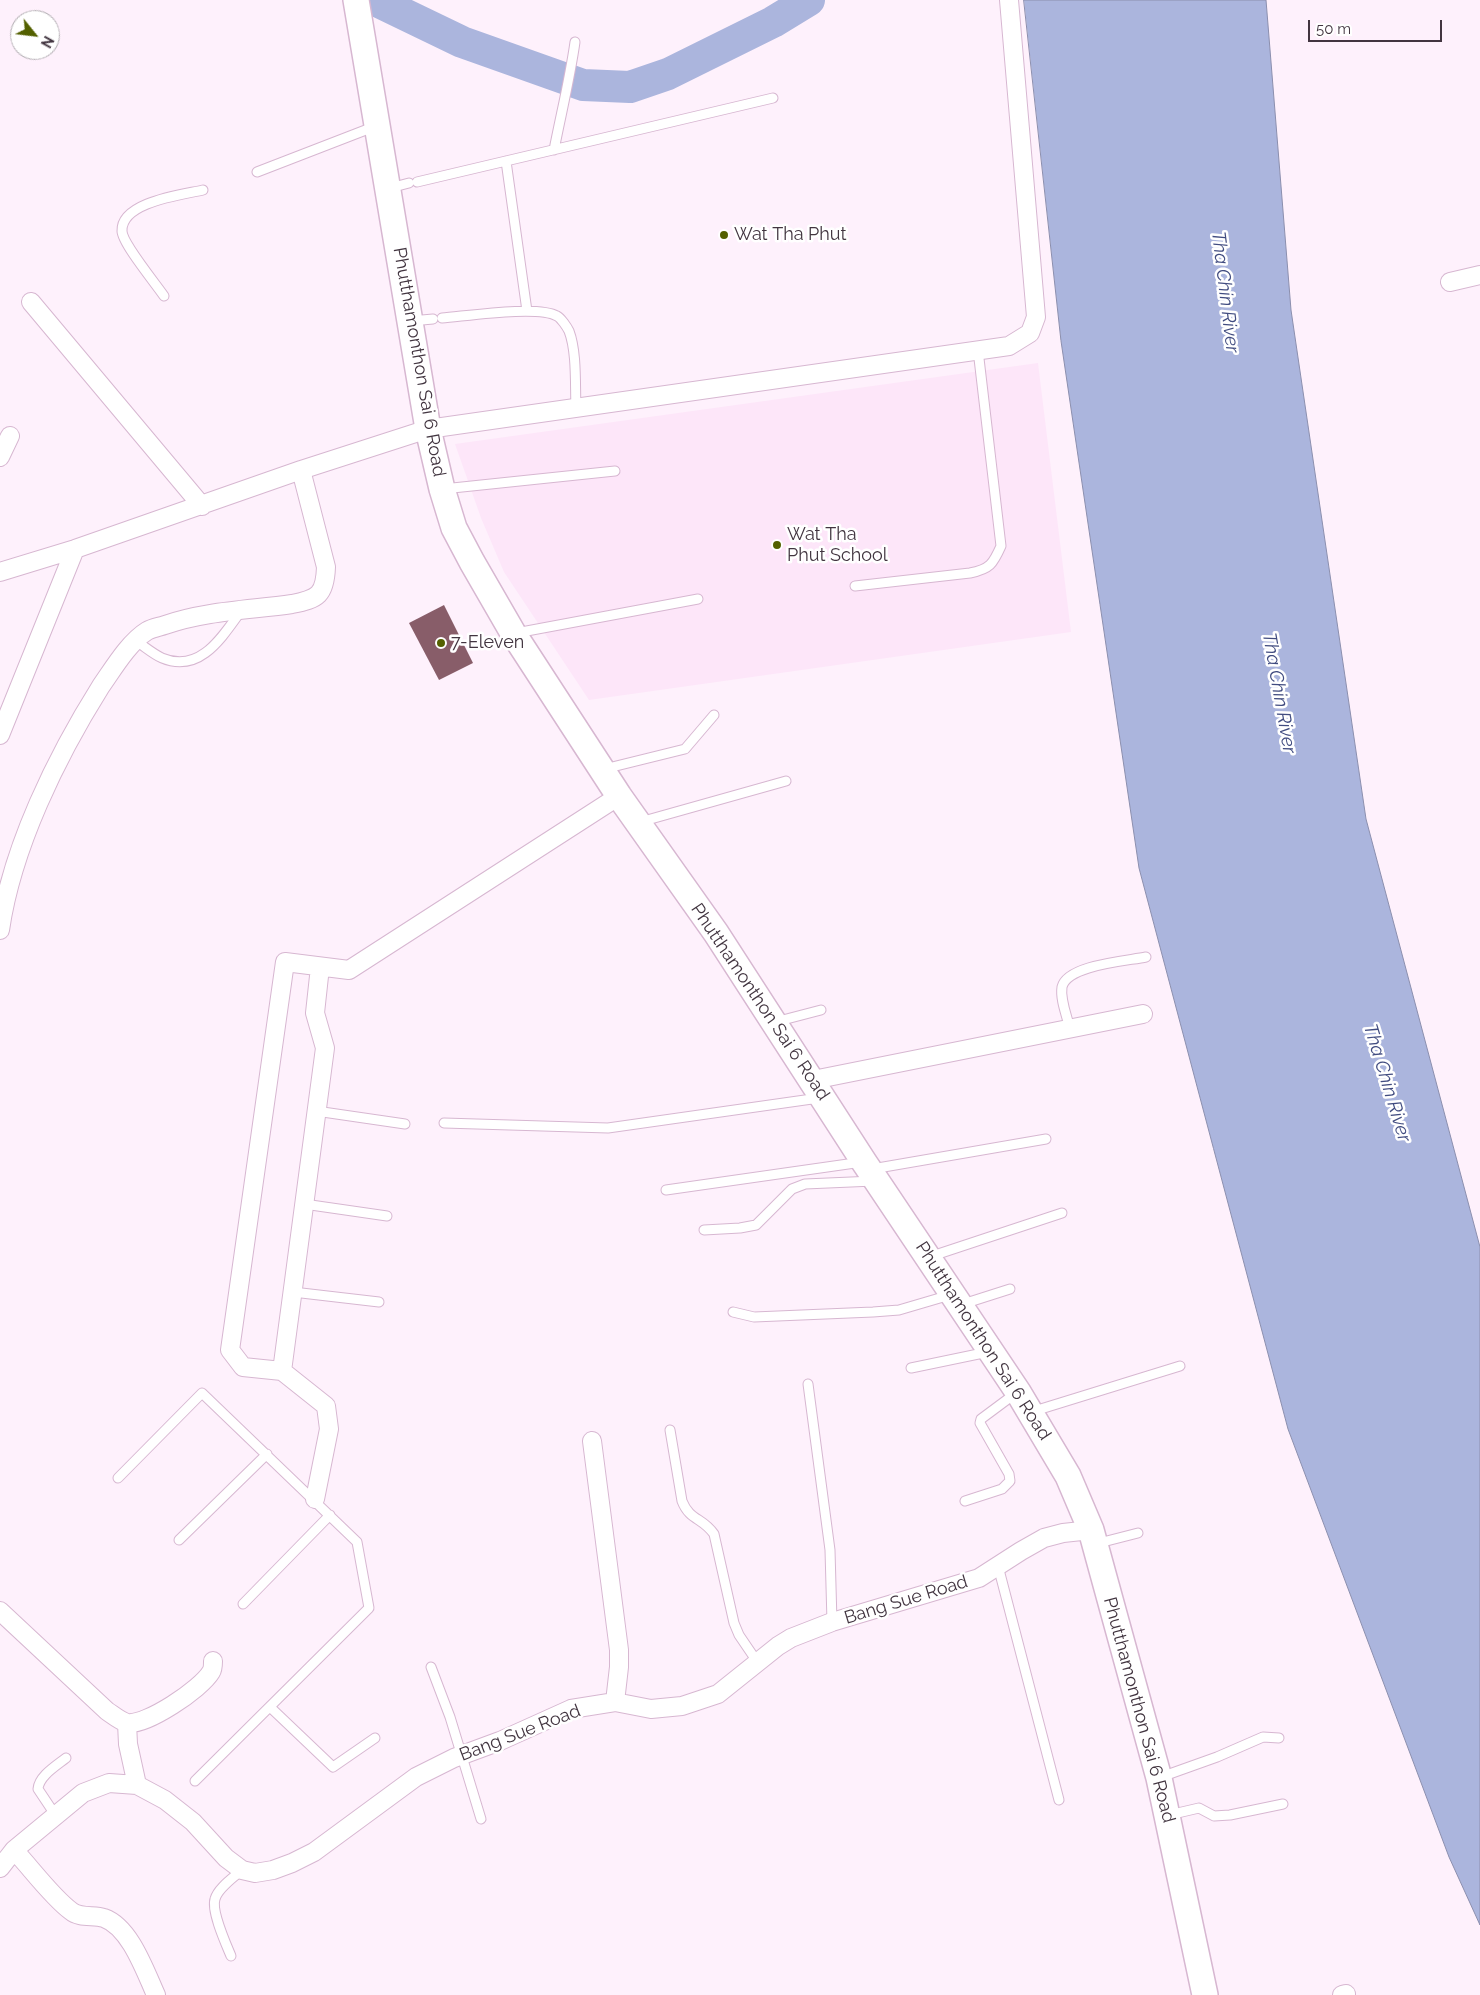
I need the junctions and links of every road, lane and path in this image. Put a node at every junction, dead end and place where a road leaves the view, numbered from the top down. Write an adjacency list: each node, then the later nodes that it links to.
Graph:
1 (1009, 0): 17 (street)
2 (357, 7): 5 (main road, Phutthamonthon Sai 6 Road)
3 (575, 42): 6 (lane)
4 (773, 98): 6 (lane)
5 (376, 126): 8 (lane); 9 (main road, Phutthamonthon Sai 6 Road)
6 (554, 150): 7 (lane)
7 (506, 161): 9 (lane); 15 (lane)
8 (257, 172)
9 (405, 184): 16 (main road, Phutthamonthon Sai 6 Road)
10 (203, 190): 13 (lane)
11 (1480, 275): 12 (street)
12 (1450, 282)
13 (164, 296)
14 (31, 302): 25 (street)
15 (528, 311): 16 (lane); 18 (lane)
16 (428, 319): 19 (main road, Phutthamonthon Sai 6 Road)
17 (978, 350): 18 (street); 28 (lane)
18 (576, 408): 19 (street)
19 (428, 429): 22 (street); 24 (main road, Phutthamonthon Sai 6 Road)
20 (10, 436): 21 (street)
21 (0, 457)
22 (301, 470): 25 (street); 30 (street)
23 (615, 471): 24 (lane)
24 (442, 489): 31 (main road, Phutthamonthon Sai 6 Road)
25 (202, 506): 26 (street)
26 (75, 548): 27 (street); 34 (street)
27 (0, 572)
28 (855, 586)
29 (698, 599): 31 (lane)
30 (241, 611): 32 (street); 32 (lane)
31 (513, 634): 35 (main road, Phutthamonthon Sai 6 Road)
32 (136, 641): 39 (street)
33 (714, 715): 35 (lane)
34 (0, 735)
35 (602, 770): 37 (main road, Phutthamonthon Sai 6 Road)
36 (786, 781): 38 (lane)
37 (619, 796): 38 (main road, Phutthamonthon Sai 6 Road); 41 (street)
38 (638, 823): 44 (main road, Phutthamonthon Sai 6 Road)
39 (1, 922)
40 (1146, 957): 45 (lane)
41 (320, 967): 47 (street); 66 (street)
42 (820, 1010): 44 (lane)
43 (1143, 1014): 45 (street)
44 (774, 1022): 46 (main road, Phutthamonthon Sai 6 Road)
45 (1070, 1029): 46 (street)
46 (818, 1089): 48 (lane); 51 (main road, Phutthamonthon Sai 6 Road)
47 (316, 1111): 49 (lane); 53 (street)
48 (444, 1123)
49 (405, 1124)
50 (1046, 1139): 51 (lane)
51 (870, 1170): 52 (lane); 56 (lane); 57 (main road, Phutthamonthon Sai 6 Road)
52 (666, 1190)
53 (304, 1204): 55 (lane); 59 (street)
54 (1062, 1213): 57 (lane)
55 (387, 1216)
56 (704, 1230)
57 (929, 1257): 60 (main road, Phutthamonthon Sai 6 Road)
58 (1010, 1289): 60 (lane)
59 (292, 1292): 61 (lane); 66 (street)
60 (957, 1299): 62 (lane); 63 (main road, Phutthamonthon Sai 6 Road)
61 (379, 1302)
62 (733, 1312)
63 (991, 1351): 65 (lane); 68 (main road, Phutthamonthon Sai 6 Road)
64 (1180, 1366): 68 (lane)
65 (911, 1368)
66 (282, 1370): 73 (street)
67 (808, 1384): 82 (lane)
68 (1024, 1402): 74 (lane); 77 (main road, Phutthamonthon Sai 6 Road)
69 (670, 1430): 84 (lane)
70 (592, 1441): 86 (street)
71 (267, 1454): 72 (lane); 73 (lane); 78 (lane)
72 (118, 1478)
73 (315, 1499): 75 (lane)
74 (965, 1501)
75 (330, 1515): 80 (lane); 87 (lane)
76 (1138, 1533): 77 (lane)
77 (1093, 1537): 79 (street, Bang Sue Road); 93 (main road, Phutthamonthon Sai 6 Road)
78 (179, 1540)
79 (998, 1566): 82 (street, Bang Sue Road); 96 (lane)
80 (243, 1604)
81 (0, 1611): 88 (street)
82 (832, 1622): 84 (street, Bang Sue Road)
83 (213, 1661): 88 (street)
84 (758, 1663): 86 (street, Bang Sue Road)
85 (431, 1666): 91 (lane)
86 (615, 1702): 91 (street, Bang Sue Road)
87 (270, 1707): 89 (lane); 95 (lane)
88 (128, 1723): 94 (street)
89 (375, 1738)
90 (1279, 1738): 93 (lane)
91 (459, 1750): 100 (lane); 103 (street, Bang Sue Road)
92 (66, 1758): 98 (lane)
93 (1159, 1778): 99 (main road, Phutthamonthon Sai 6 Road)
94 (136, 1780): 98 (street); 103 (street)
95 (195, 1781)
96 (1059, 1800)
97 (1282, 1804): 99 (lane)
98 (52, 1811): 101 (street)
99 (1167, 1816): 106 (main road, Phutthamonthon Sai 6 Road)
100 (481, 1819)
101 (14, 1850): 102 (street); 105 (street)
102 (0, 1868)
103 (242, 1870): 104 (lane)
104 (231, 1956)
105 (156, 1995)
106 (1205, 1995)

